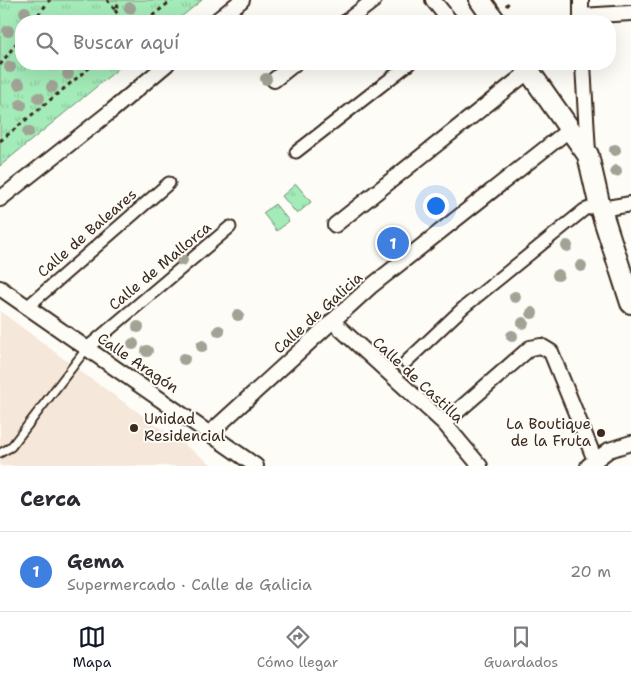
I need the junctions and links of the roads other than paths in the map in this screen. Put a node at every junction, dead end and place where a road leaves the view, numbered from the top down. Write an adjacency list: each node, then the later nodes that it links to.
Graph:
1 (242, 0): 7 (street)
2 (374, 0): 8 (street)
3 (433, 0): 9 (street)
4 (480, 0): 10 (main road)
5 (581, 0): 11 (street)
6 (631, 12): 12 (street)
7 (223, 15)
8 (355, 15)
9 (445, 15)
10 (491, 15)
11 (581, 15)
12 (606, 15)
13 (160, 70): 24 (street)
14 (286, 70): 19 (street)
15 (401, 70): 21 (street)
16 (523, 70): 27 (street)
17 (529, 70): 20 (main road)
18 (583, 70): 22 (street)
19 (274, 80)
20 (570, 129): 22 (main road); 32 (street, Calle de Galicia)
21 (296, 152)
22 (588, 155): 26 (main road)
23 (169, 184): 31 (street, Calle de Baleares)
24 (0, 200)
25 (631, 204): 26 (street)
26 (600, 207): 30 (main road); 34 (street)
27 (334, 225)
28 (230, 227): 33 (street, Calle de Mallorca)
29 (0, 288): 31 (street, Calle Aragón)
30 (631, 301)
31 (27, 307): 33 (street, Calle Aragón)
32 (332, 321): 35 (street, Calle de Castilla); 36 (street, Calle de Galicia)
33 (87, 348): 36 (street, Calle Aragón); 38 (lane)
34 (406, 362)
35 (444, 423): 39 (street); 41 (street, Calle de Castilla)
36 (210, 432): 40 (street, Calle Aragón)
37 (631, 443): 39 (street)
38 (0, 454)
39 (591, 463)
40 (256, 466)
41 (480, 466)

